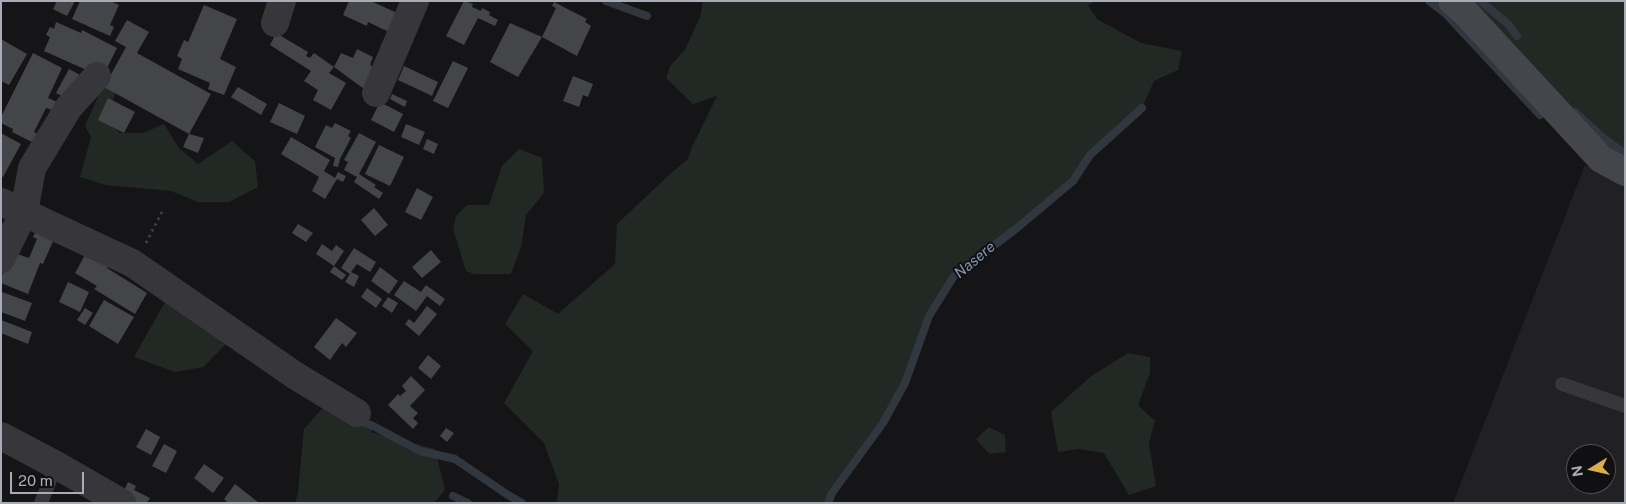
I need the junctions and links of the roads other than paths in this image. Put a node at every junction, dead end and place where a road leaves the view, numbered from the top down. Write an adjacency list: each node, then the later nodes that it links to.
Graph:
1 (415, 1): 4 (street)
2 (1452, 1): 5 (street)
3 (97, 76): 6 (street)
4 (376, 93)
5 (1625, 172)
6 (13, 207): 7 (street); 10 (street)
7 (1, 259)
8 (1562, 384): 9 (lane)
9 (1625, 406)
10 (357, 413)
11 (1, 436): 12 (street)
12 (56, 465): 13 (lane); 14 (street)
13 (41, 503)
14 (122, 503)

